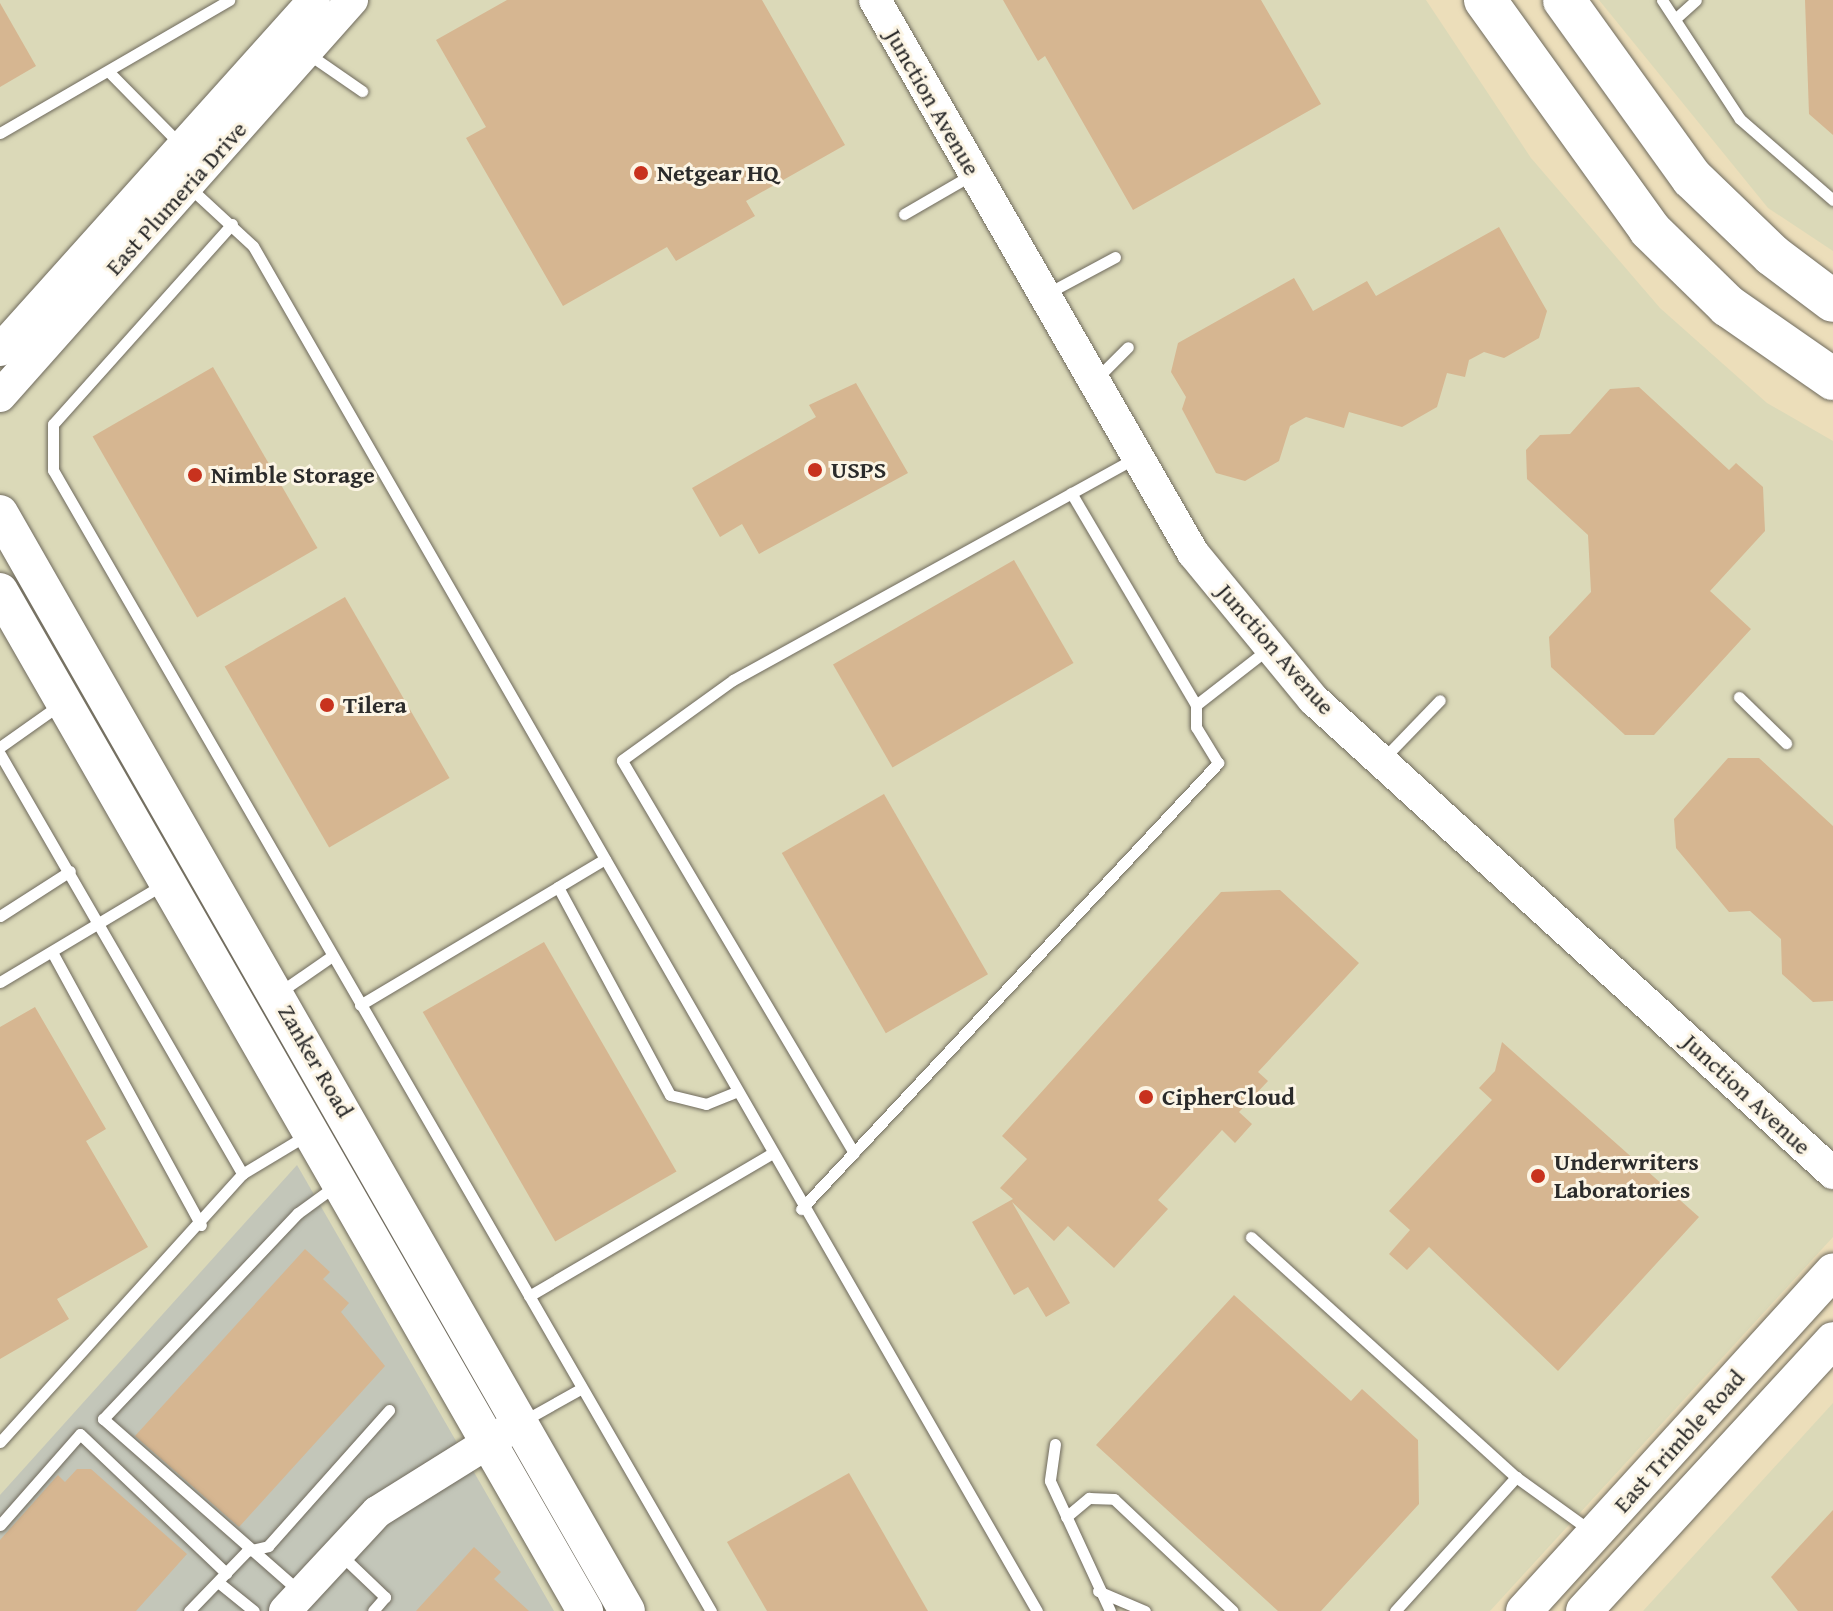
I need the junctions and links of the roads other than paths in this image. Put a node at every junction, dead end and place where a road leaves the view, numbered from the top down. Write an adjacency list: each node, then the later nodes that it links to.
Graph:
1 (229, 0): 11 (lane)
2 (314, 0): 14 (main road, East Plumeria Drive)
3 (352, 0): 10 (main road, East Plumeria Drive)
4 (875, 0): 15 (main road, Junction Avenue)
5 (1485, 0): 24 (highway)
6 (1564, 0): 21 (highway)
7 (1662, 0): 9 (lane)
8 (1696, 0): 9 (lane)
9 (1675, 19): 16 (lane)
10 (306, 52): 12 (lane); 14 (main road, East Plumeria Drive)
11 (109, 72): 13 (lane); 14 (lane)
12 (362, 91)
13 (0, 133)
14 (192, 166): 18 (lane); 23 (main road, East Plumeria Drive); 26 (main road, East Plumeria Drive)
15 (973, 173): 17 (lane); 20 (main road, Junction Avenue)
16 (1833, 200)
17 (904, 214)
18 (232, 224): 40 (lane); 47 (lane)
19 (1115, 257): 20 (lane)
20 (1042, 296): 25 (main road, Junction Avenue)
21 (1833, 301)
22 (1128, 347): 25 (lane)
23 (0, 350)
24 (1833, 379)
25 (1092, 383): 27 (main road, Junction Avenue)
26 (0, 396)
27 (1136, 458): 28 (lane); 31 (main road, Junction Avenue)
28 (1071, 493): 35 (lane); 53 (lane)
29 (0, 513): 49 (main road, Zanker Road)
30 (0, 591): 34 (main road, Zanker Road)
31 (1271, 647): 35 (lane); 39 (main road, Junction Avenue)
32 (1739, 697): 36 (lane)
33 (1440, 700): 39 (lane)
34 (63, 702): 37 (lane); 42 (main road, Zanker Road)
35 (1196, 705): 53 (lane)
36 (1786, 743)
37 (0, 747)
38 (0, 754): 41 (lane)
39 (1381, 761): 55 (main road, Junction Avenue)
40 (605, 859): 43 (lane); 51 (lane)
41 (70, 871): 44 (lane); 45 (lane)
42 (165, 883): 45 (lane); 52 (main road, Zanker Road)
43 (558, 887): 50 (lane); 51 (lane)
44 (0, 916)
45 (102, 923): 46 (lane); 56 (lane)
46 (52, 952): 48 (lane); 59 (lane)
47 (332, 956): 49 (lane); 50 (lane)
48 (0, 982)
49 (277, 994): 67 (main road, Zanker Road)
50 (360, 1005): 62 (lane)
51 (736, 1092): 54 (lane)
52 (307, 1135): 56 (lane); 57 (main road, Zanker Road)
53 (854, 1153): 58 (lane)
54 (771, 1154): 58 (lane); 62 (lane)
55 (1833, 1173)
56 (242, 1174): 59 (lane)
57 (336, 1186): 70 (main road, Zanker Road); 76 (lane)
58 (801, 1209): 87 (lane)
59 (201, 1225): 69 (lane)
60 (1251, 1237): 72 (lane)
61 (1833, 1271): 75 (main road, East Trimble Road)
62 (529, 1296): 65 (lane)
63 (1833, 1340): 68 (main road, East Trimble Road)
64 (1833, 1358): 68 (main road)
65 (582, 1388): 67 (lane); 86 (lane)
66 (389, 1410): 76 (lane)
67 (521, 1422): 70 (main road); 85 (main road, Zanker Road)
68 (1749, 1432): 93 (main road, East Trimble Road)
69 (0, 1442)
70 (485, 1442): 77 (main road); 84 (main road, Zanker Road)
71 (1055, 1444): 73 (lane)
72 (1516, 1477): 75 (lane); 91 (lane)
73 (1066, 1517): 79 (lane); 90 (lane)
74 (0, 1525): 78 (lane)
75 (1594, 1534): 92 (main road, East Trimble Road)
76 (247, 1551): 78 (lane); 80 (lane)
77 (338, 1551): 80 (main road); 83 (lane)
78 (222, 1577): 81 (lane); 82 (lane)
79 (1098, 1591): 88 (lane); 89 (lane)
80 (293, 1602)
81 (189, 1611)
82 (254, 1611)
83 (373, 1611)
84 (584, 1611)
85 (627, 1611)
86 (711, 1611)
87 (1037, 1611)
88 (1110, 1611)
89 (1145, 1611)
90 (1233, 1611)
91 (1395, 1611)
92 (1524, 1611)
93 (1584, 1611)

